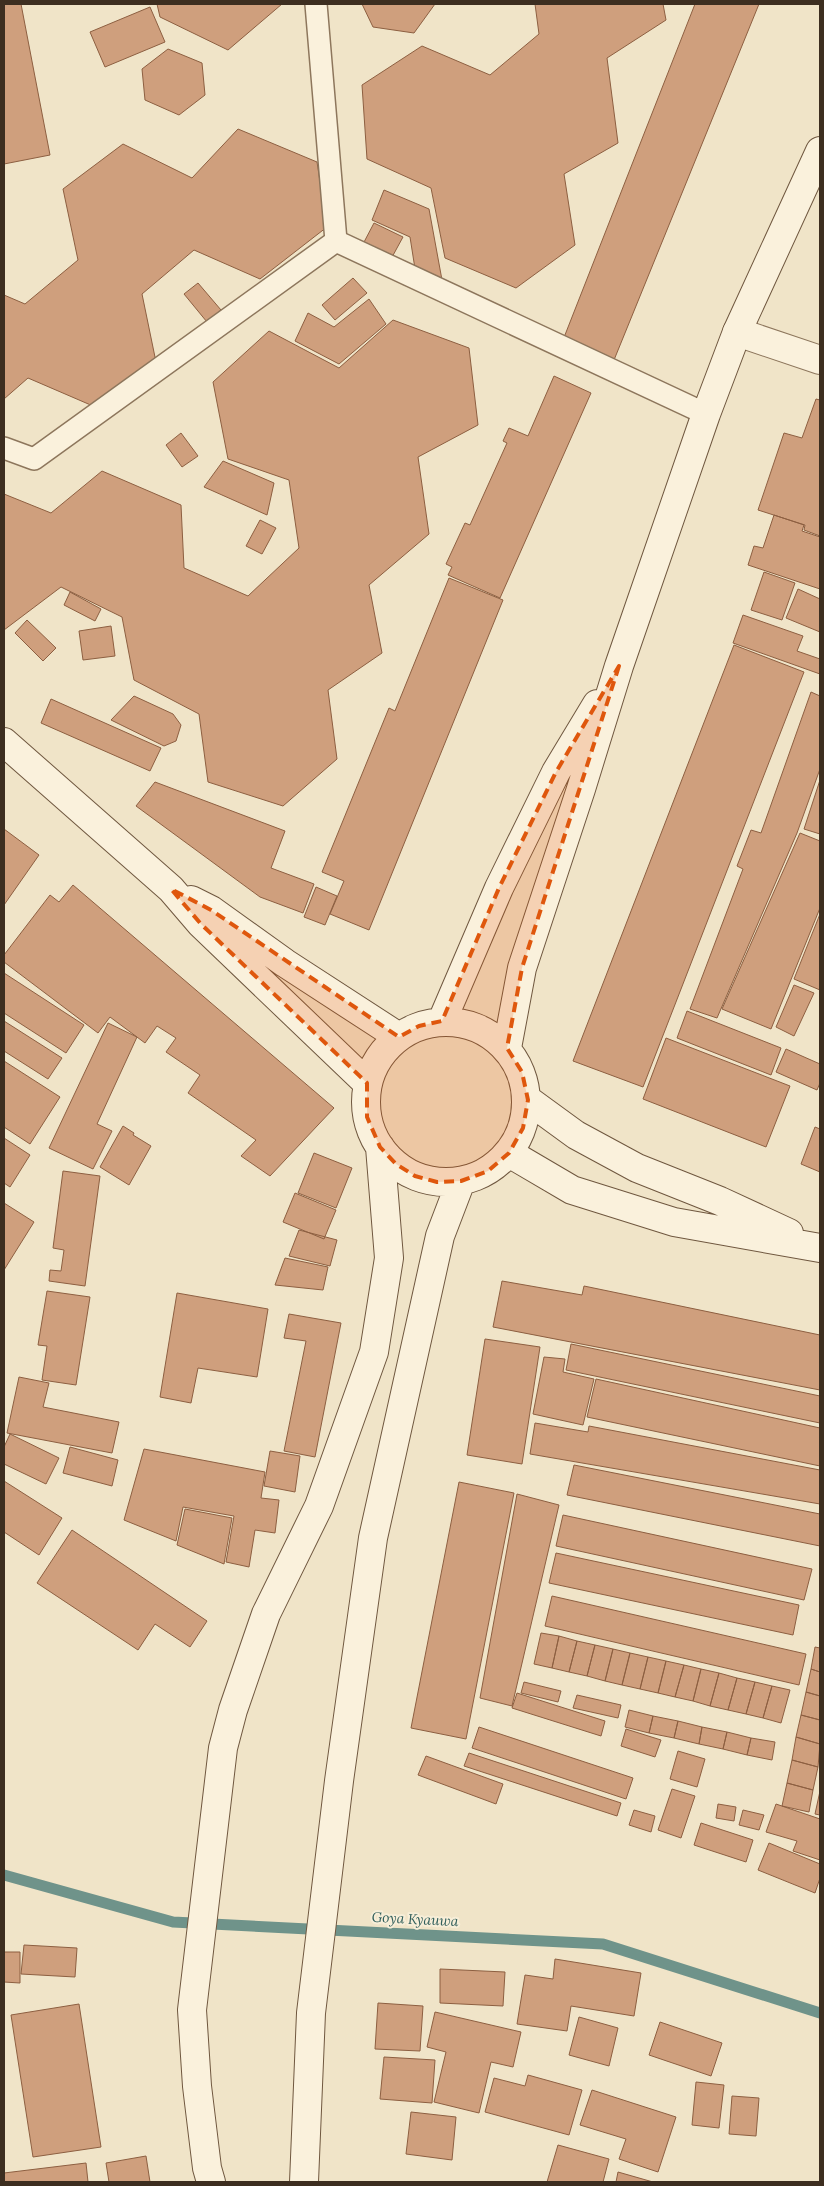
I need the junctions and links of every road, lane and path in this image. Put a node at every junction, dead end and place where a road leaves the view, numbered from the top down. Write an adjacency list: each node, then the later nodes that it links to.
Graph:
1 (316, 4): 3 (lane)
2 (820, 151): 4 (main road)
3 (336, 241): 6 (lane); 7 (lane)
4 (737, 332): 5 (main road); 6 (main road)
5 (820, 360)
6 (706, 414): 8 (main road)
7 (4, 448)
8 (619, 666): 11 (main road); 13 (main road)
9 (4, 742): 10 (main road)
10 (171, 889): 12 (main road); 14 (main road)
11 (442, 1021): 12 (main road); 13 (main road)
12 (399, 1036): 14 (main road)
13 (507, 1048): 15 (main road)
14 (367, 1083): 16 (main road)
15 (528, 1100): 17 (main road); 19 (main road)
16 (380, 1147): 18 (main road); 20 (main road)
17 (509, 1153): 18 (main road); 19 (main road)
18 (461, 1181): 21 (main road)
19 (820, 1248)
20 (211, 2182)
21 (304, 2182)

